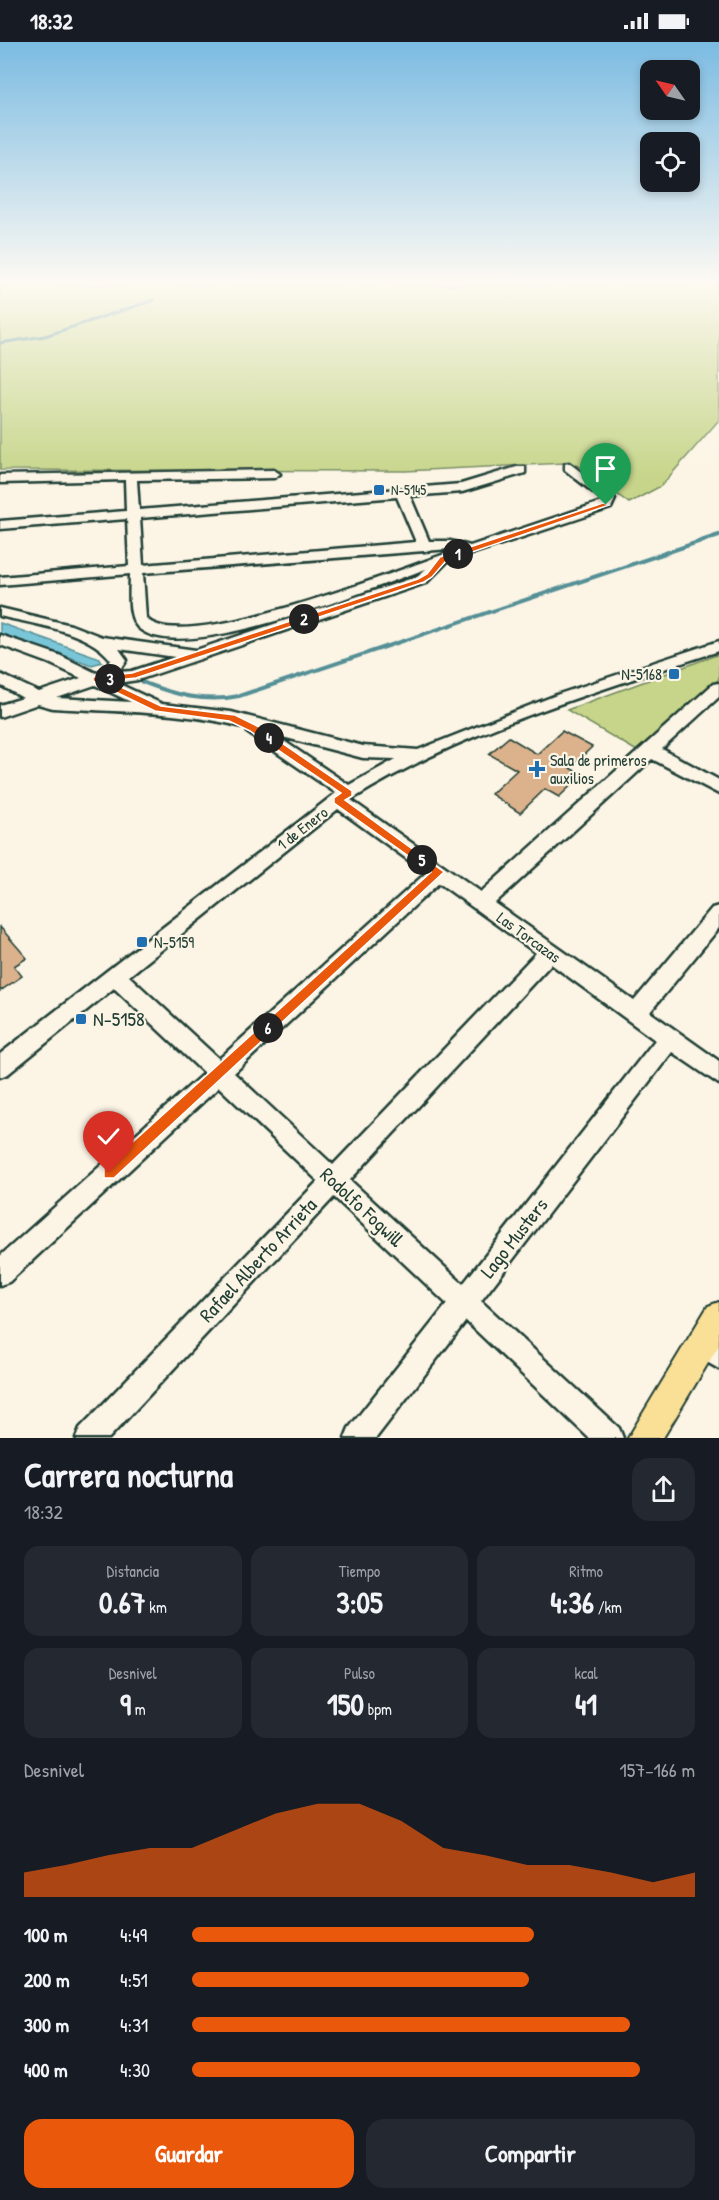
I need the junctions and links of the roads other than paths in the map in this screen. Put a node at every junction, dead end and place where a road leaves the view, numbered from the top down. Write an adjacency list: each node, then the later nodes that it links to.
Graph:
1 (568, 467): 10 (street)
2 (521, 470): 6 (street)
3 (274, 474): 4 (street)
4 (131, 477): 5 (street); 7 (street)
5 (0, 479)
6 (402, 493): 7 (street); 9 (street)
7 (134, 513): 8 (street); 12 (street)
8 (0, 525)
9 (429, 545): 10 (street); 11 (street); 12 (street)
10 (471, 550): 11 (street)
11 (443, 559): 12 (street); 18 (street)
12 (136, 569): 13 (street)
13 (0, 581)
14 (0, 612): 16 (street)
15 (0, 640): 20 (street, Las Torcazas)
16 (97, 641): 18 (street); 20 (street)
17 (719, 646): 27 (street, 1 de Enero)
18 (196, 655): 20 (street)
19 (0, 679): 22 (street)
20 (96, 679): 22 (street); 23 (street, Las Torcazas)
21 (719, 688): 26 (street)
22 (39, 699): 23 (street); 24 (street)
23 (159, 709): 25 (street, Las Torcazas)
24 (0, 711)
25 (231, 718): 27 (street, Las Torcazas); 29 (street, Las Torcazas)
26 (650, 750): 28 (street); 31 (street)
27 (425, 752): 29 (street, 1 de Enero)
28 (719, 788)
29 (343, 797): 30 (street, Las Torcazas); 34 (street, 1 de Enero)
30 (439, 872): 31 (street, Las Torcazas); 38 (street)
31 (482, 903): 33 (street, Las Torcazas)
32 (719, 914): 35 (street)
33 (550, 952): 35 (street, Las Torcazas); 40 (street, Rafael Alberto Arrieta)
34 (115, 976): 37 (street, 1 de Enero); 38 (street, Rodolfo Fogwill)
35 (636, 1014): 36 (street, Las Torcazas)
36 (670, 1038): 39 (street, Las Torcazas); 42 (street, Lago Musters)
37 (0, 1067)
38 (219, 1073): 40 (street, Rodolfo Fogwill); 41 (street)
39 (719, 1074)
40 (333, 1181): 42 (street, Rodolfo Fogwill); 45 (street, Rafael Alberto Arrieta)
41 (0, 1273)
42 (464, 1303): 46 (street, Lago Musters); 47 (street, Rodolfo Fogwill)
43 (719, 1317): 44 (main road)
44 (710, 1350): 48 (main road)
45 (90, 1438)
46 (359, 1438)
47 (609, 1438)
48 (644, 1438)

